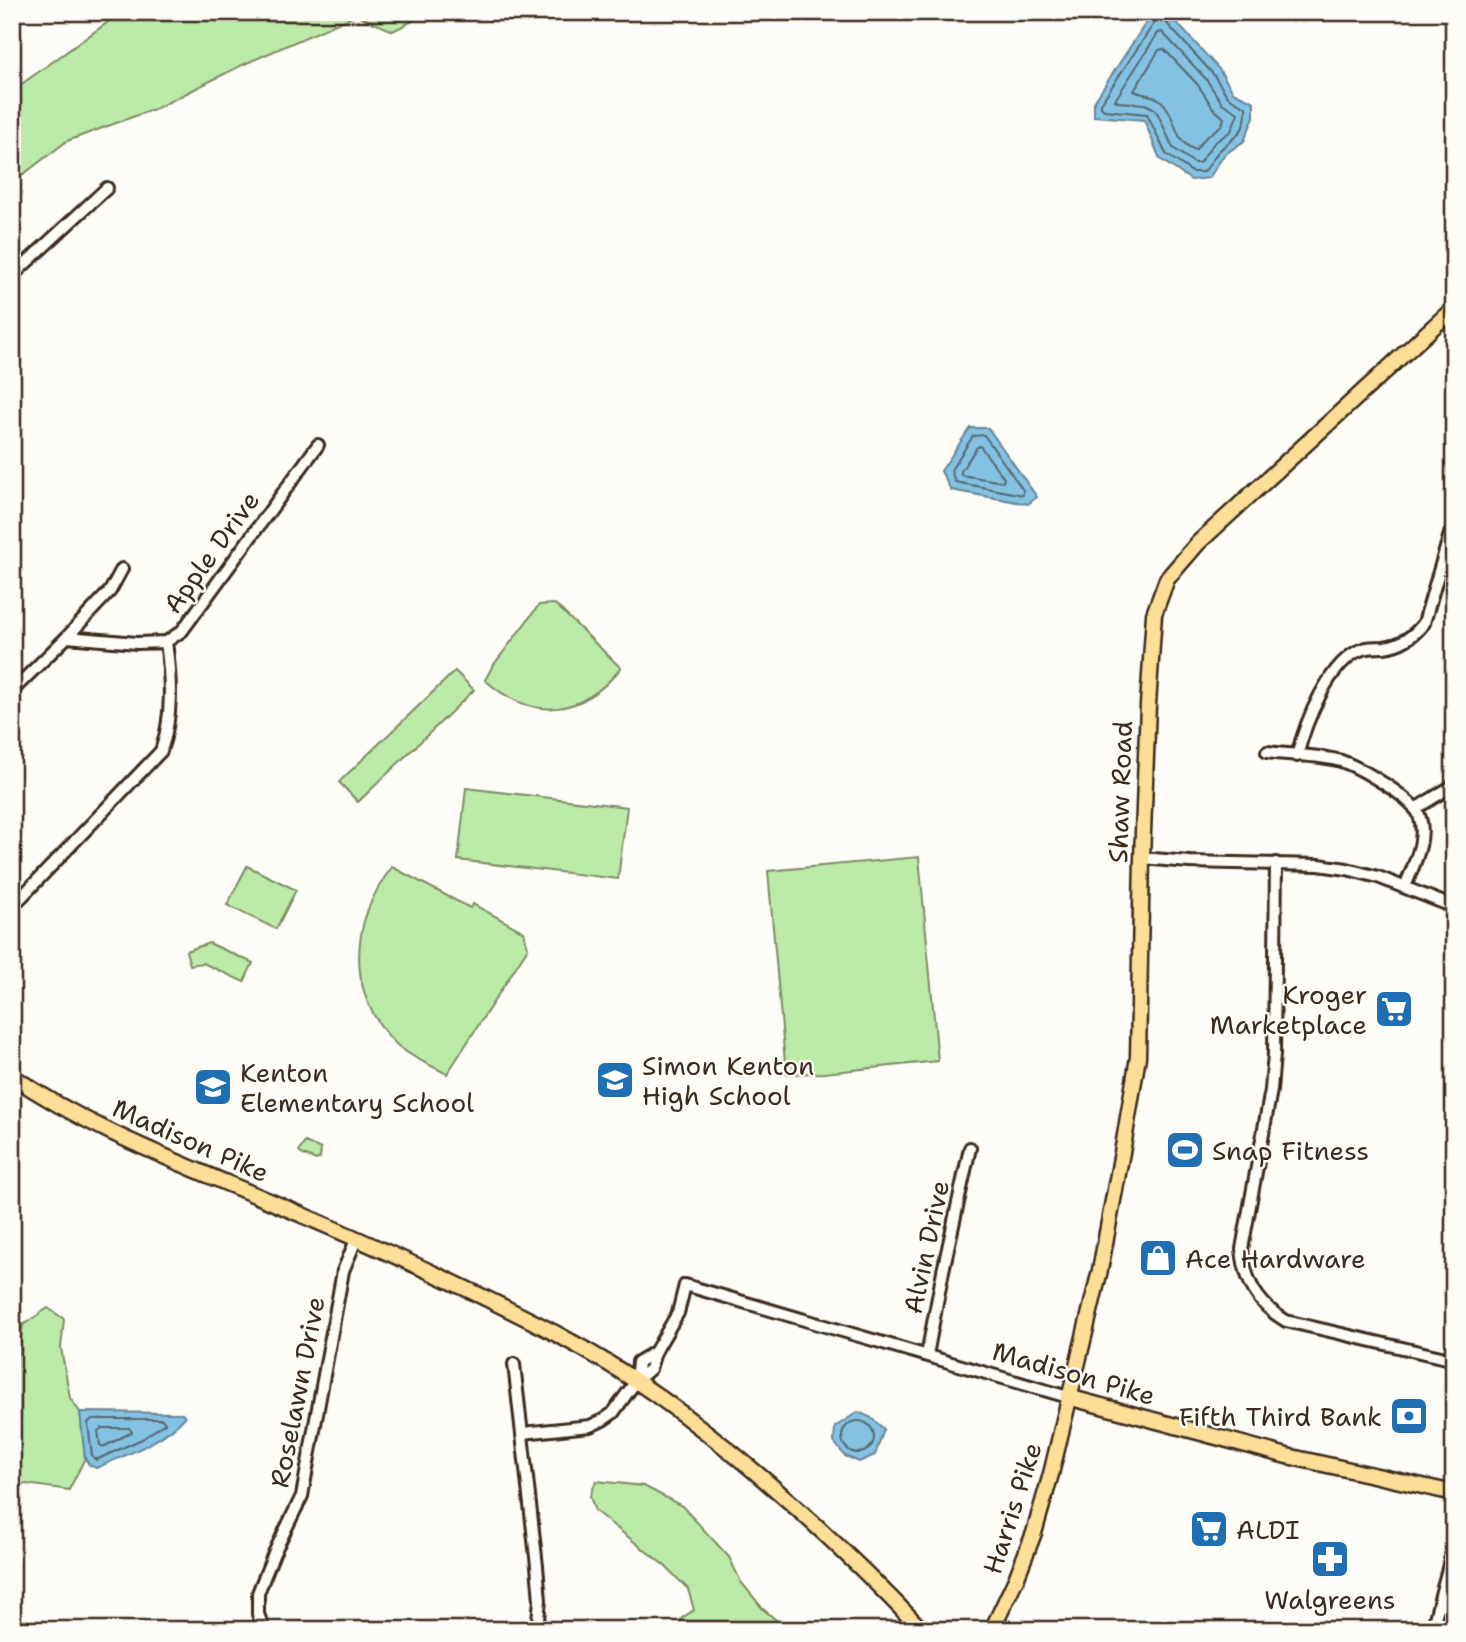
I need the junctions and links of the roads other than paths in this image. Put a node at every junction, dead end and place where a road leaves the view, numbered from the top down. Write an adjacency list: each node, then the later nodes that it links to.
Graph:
1 (107, 188): 2 (street)
2 (12, 276)
3 (1454, 308): 14 (main road, Shaw Road)
4 (318, 445): 8 (street, Apple Drive)
5 (1454, 529): 11 (street)
6 (122, 569): 7 (street)
7 (67, 637): 8 (street, Apple Drive); 9 (street)
8 (166, 642): 18 (street)
9 (12, 691)
10 (1267, 752): 11 (street)
11 (1297, 755): 13 (street)
12 (1454, 785): 13 (street)
13 (1415, 809): 16 (street)
14 (1142, 858): 15 (street); 26 (main road, Shaw Road)
15 (1276, 863): 16 (street); 23 (street)
16 (1405, 887): 17 (street)
17 (1454, 906)
18 (12, 907)
19 (12, 1076): 21 (main road, Madison Pike)
20 (970, 1148): 22 (street, Alvin Drive)
21 (356, 1240): 25 (main road, Madison Pike); 30 (street, Roselawn Drive)
22 (927, 1355): 25 (street, Madison Pike); 26 (street, Madison Pike)
23 (1454, 1360)
24 (514, 1364): 27 (street)
25 (636, 1381): 27 (street); 32 (main road, Madison Pike)
26 (1068, 1397): 28 (main road, Madison Pike); 33 (main road, Harris Pike)
27 (523, 1433): 31 (street)
28 (1454, 1493)
29 (1454, 1545): 34 (street)
30 (264, 1630)
31 (537, 1630)
32 (922, 1630)
33 (992, 1630)
34 (1432, 1630)

